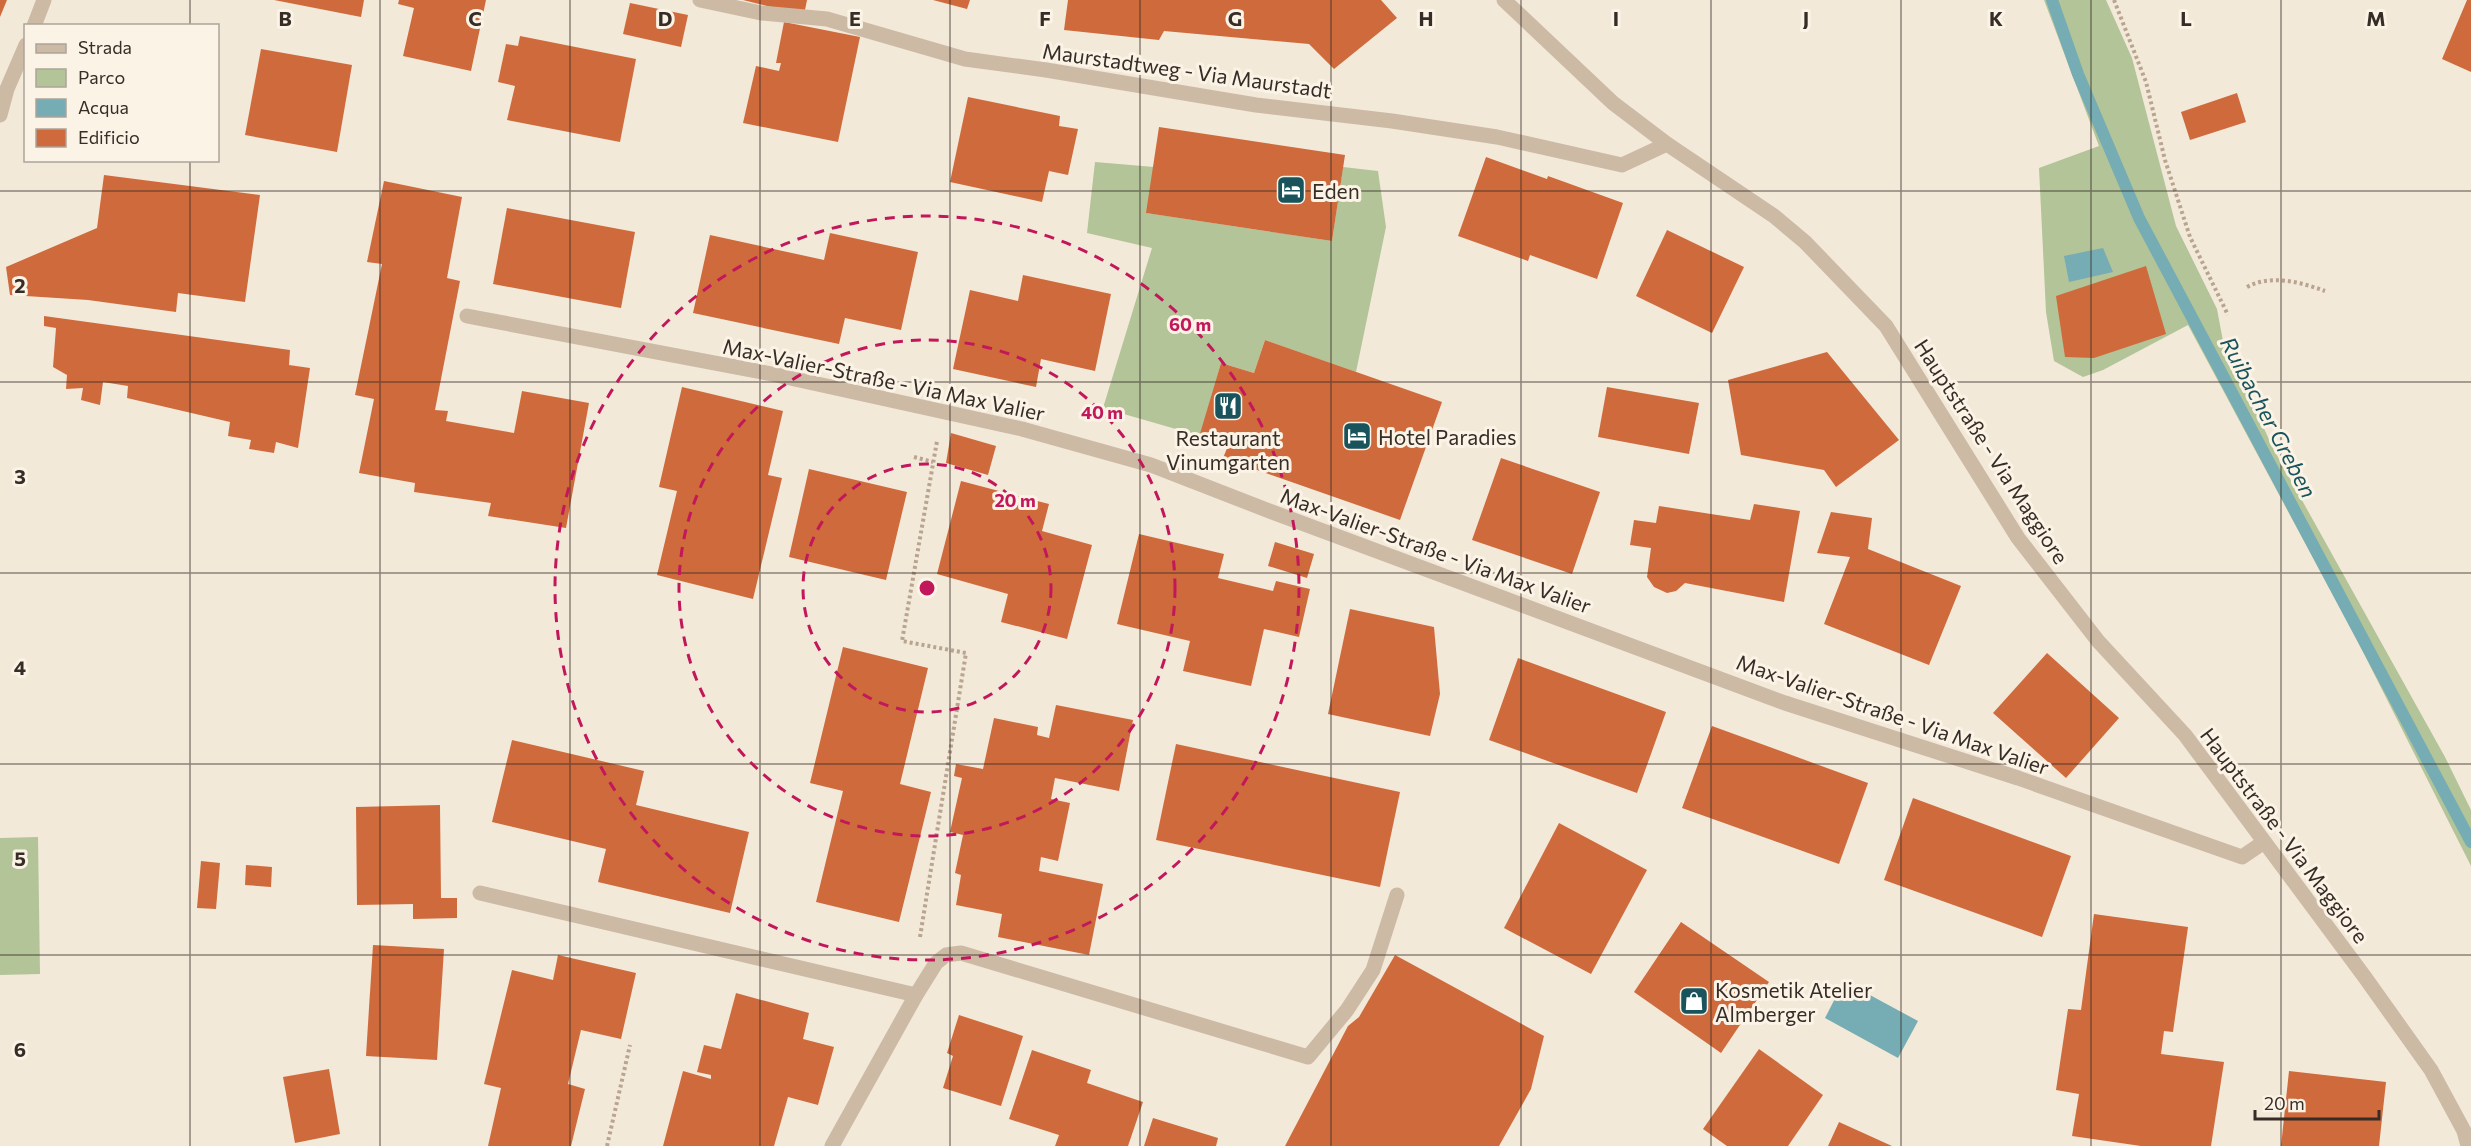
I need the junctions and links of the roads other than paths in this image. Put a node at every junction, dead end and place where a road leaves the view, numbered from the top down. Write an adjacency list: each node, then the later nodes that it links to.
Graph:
1 (44, 0): 4 (street)
2 (700, 0): 7 (street, Maurstadtweg - Via Maurstadt)
3 (1504, 0): 7 (street, Hauptstraße - Via Maggiore)
4 (35, 24)
5 (24, 50): 6 (street)
6 (0, 115)
7 (1667, 144): 9 (street, Hauptstraße - Via Maggiore)
8 (467, 316): 9 (street, Max-Valier-Straße - Via Max Valier)
9 (2264, 842): 14 (street, Hauptstraße - Via Maggiore)
10 (480, 893): 12 (street)
11 (1397, 895): 12 (street)
12 (916, 995): 13 (street)
13 (832, 1146)
14 (2468, 1146)

